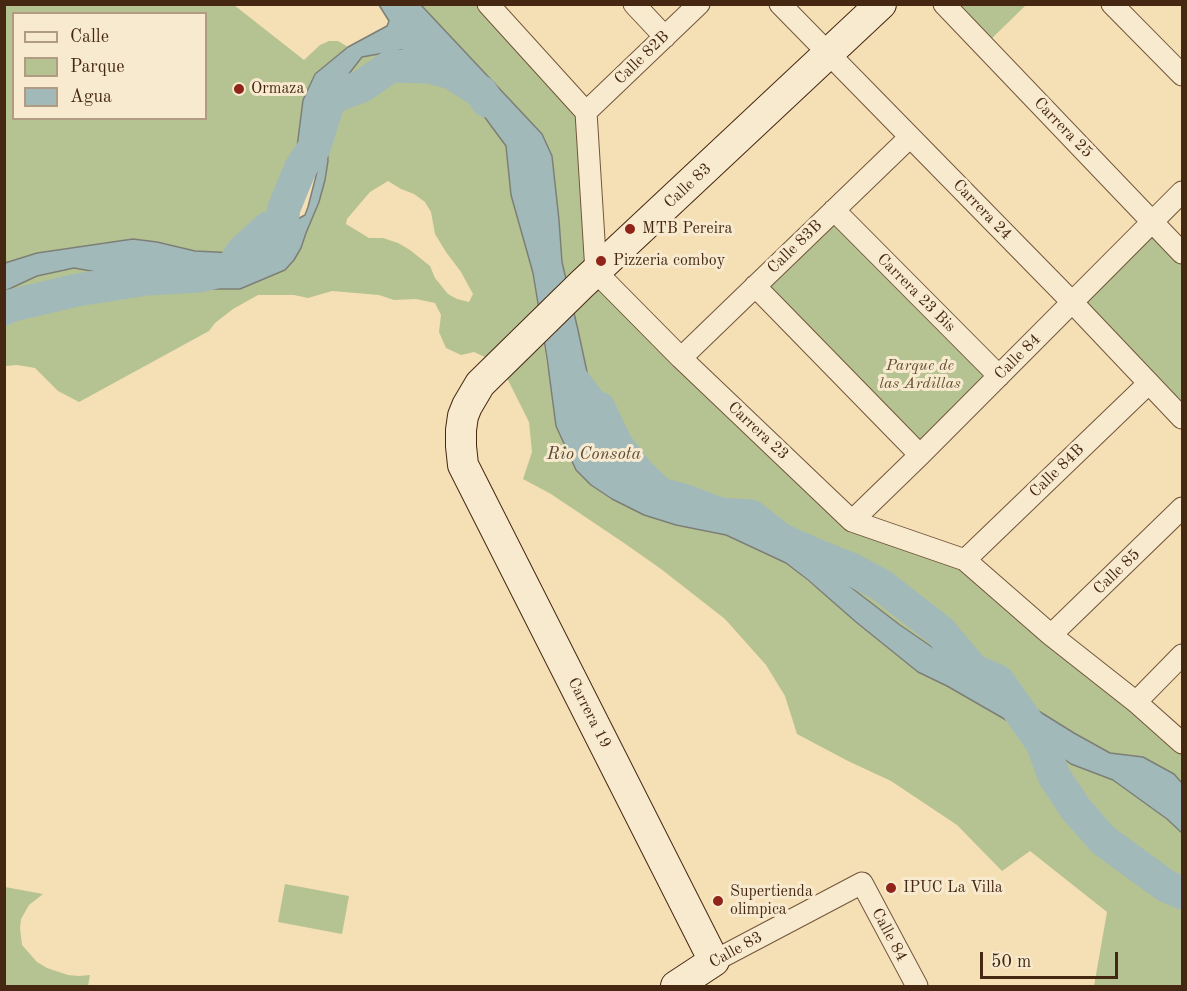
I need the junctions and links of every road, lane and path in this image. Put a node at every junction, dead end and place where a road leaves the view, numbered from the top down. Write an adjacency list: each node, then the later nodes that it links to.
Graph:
1 (488, 4): 11 (street)
2 (634, 4): 8 (street)
3 (699, 4): 8 (street, Calle 82B)
4 (780, 4): 9 (street, Carrera 24)
5 (881, 4): 9 (street, Calle 83)
6 (944, 4): 15 (street, Carrera 25)
7 (1112, 4): 10 (street)
8 (665, 37): 11 (street, Calle 82B)
9 (828, 54): 12 (street, Carrera 24); 17 (street, Calle 83)
10 (1182, 75)
11 (586, 112): 17 (street)
12 (910, 137): 14 (street, Calle 83B); 19 (street, Carrera 24)
13 (1182, 192): 15 (street, Calle 84)
14 (834, 210): 18 (street, Calle 83B); 21 (street, Carrera 23 Bis)
15 (1153, 222): 16 (street, Carrera 25); 19 (street, Calle 84)
16 (1182, 253)
17 (588, 279): 20 (street, Carrera 23); 25 (street, Calle 83)
18 (755, 286): 20 (street, Calle 83B); 24 (street)
19 (1072, 302): 21 (street, Calle 84); 22 (street, Carrera 24)
20 (681, 358): 27 (street, Carrera 23)
21 (999, 376): 24 (street, Calle 84)
22 (1149, 383): 23 (street, Carrera 24); 28 (street, Calle 84B)
23 (1182, 418)
24 (920, 454): 27 (street, Calle 84)
25 (463, 465): 34 (street, Carrera 19)
26 (1182, 508): 29 (street, Calle 85)
27 (852, 521): 28 (street, Carrera 23)
28 (965, 560): 29 (street, Carrera 23)
29 (1051, 635): 31 (street, Carrera 23)
30 (1182, 656): 31 (street)
31 (1136, 702): 32 (street, Carrera 23)
32 (1182, 743)
33 (862, 883): 34 (street, Calle 83); 35 (street, Calle 84)
34 (714, 961): 36 (street, Calle 83)
35 (912, 985)
36 (676, 987)

